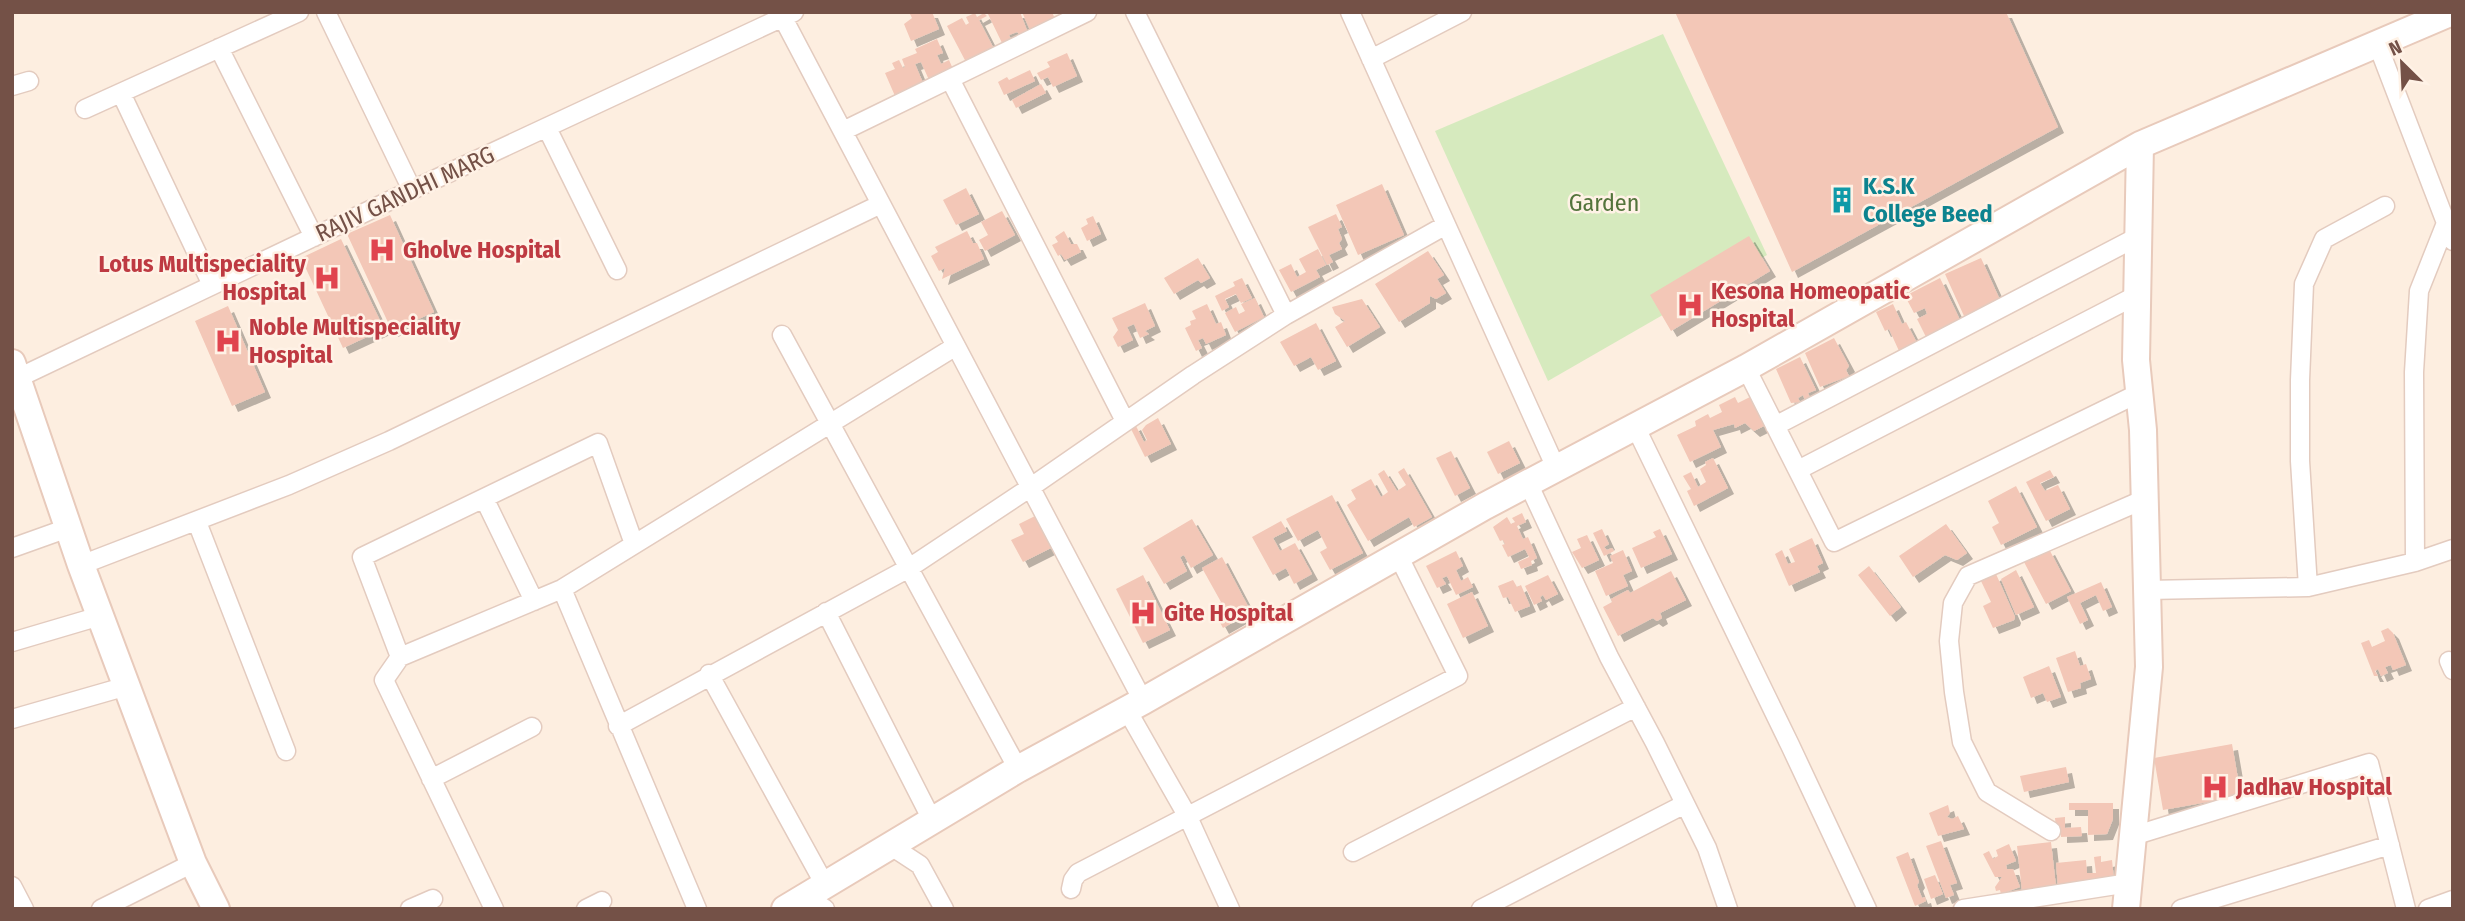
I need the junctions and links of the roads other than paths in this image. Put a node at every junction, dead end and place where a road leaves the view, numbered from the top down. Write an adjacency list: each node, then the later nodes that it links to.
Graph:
1 (299, 12): 10 (street)
2 (326, 12): 18 (street)
3 (1087, 12): 12 (street)
4 (1135, 12): 29 (street)
5 (1350, 12): 11 (street)
6 (1462, 12): 11 (street)
7 (2452, 12): 9 (street)
8 (788, 15): 15 (street, RAJIV GANDHI MARG); 16 (street)
9 (2377, 43): 17 (street); 21 (street)
10 (219, 48): 13 (street); 24 (street)
11 (1371, 59): 22 (street)
12 (950, 79): 16 (street); 36 (street)
13 (121, 93): 14 (street); 27 (street)
14 (85, 109)
15 (547, 128): 18 (street, RAJIV GANDHI MARG); 26 (street)
16 (843, 131): 19 (street)
17 (2140, 145): 23 (street); 32 (street)
18 (412, 190): 24 (street, RAJIV GANDHI MARG)
19 (881, 204): 31 (street); 46 (street)
20 (2385, 206): 55 (street)
21 (2446, 223): 25 (street); 52 (street)
22 (1446, 225): 29 (street); 40 (street)
23 (2139, 236): 28 (street); 39 (street)
24 (314, 237): 27 (street, RAJIV GANDHI MARG)
25 (2453, 241)
26 (617, 270)
27 (212, 285): 33 (street, RAJIV GANDHI MARG)
28 (2137, 295): 34 (street); 41 (street)
29 (1286, 316): 36 (street)
30 (782, 335): 37 (street)
31 (956, 346): 37 (street); 43 (street)
32 (1746, 368): 38 (street); 39 (street)
33 (15, 371): 35 (street)
34 (2139, 393): 41 (street); 45 (street)
35 (22, 421): 47 (street)
36 (1125, 421): 43 (street)
37 (830, 424): 48 (street); 54 (street)
38 (1635, 426): 40 (street); 98 (street)
39 (1775, 426): 41 (street)
40 (1556, 468): 42 (street)
41 (1798, 470)
42 (1528, 483): 51 (street); 66 (street)
43 (1031, 487): 54 (street); 65 (street)
44 (484, 498): 48 (street); 58 (street); 62 (street)
45 (2144, 499): 57 (street); 76 (street)
46 (197, 522): 53 (street); 70 (street)
47 (68, 528): 49 (street); 53 (street)
48 (634, 544): 56 (street)
49 (12, 548)
50 (2453, 549): 52 (street)
51 (1398, 555): 65 (street); 74 (street)
52 (2415, 562): 55 (street)
53 (81, 565): 60 (street)
54 (909, 568): 59 (street); 71 (street)
55 (2308, 587): 57 (street)
56 (562, 589): 58 (street); 68 (street)
57 (2147, 590): 77 (street)
58 (534, 601): 62 (street)
59 (826, 611): 63 (street); 75 (street)
60 (100, 616): 61 (street); 64 (street)
61 (12, 642)
62 (400, 657): 72 (street)
63 (709, 674): 68 (street); 86 (street)
64 (127, 686): 67 (street); 81 (street)
65 (1135, 705): 71 (street); 74 (street)
66 (1636, 707): 73 (street); 80 (street)
67 (12, 719)
68 (618, 726): 94 (street)
69 (532, 727): 72 (street)
70 (286, 751)
71 (1018, 769): 75 (street)
72 (431, 779): 93 (street)
73 (1685, 804): 88 (street); 97 (street)
74 (1188, 817): 84 (street); 96 (street)
75 (933, 822): 79 (street)
76 (2051, 831)
77 (2133, 836): 78 (street); 82 (street)
78 (2390, 845): 101 (street); 102 (street)
79 (891, 846): 86 (street); 95 (street)
80 (1353, 852)
81 (193, 863): 90 (street); 91 (street)
82 (2129, 883): 99 (street); 100 (street)
83 (12, 886): 89 (street)
84 (1071, 889)
85 (433, 900): 92 (street)
86 (810, 900)
87 (2453, 900): 103 (street)
88 (1723, 907)
89 (24, 909)
90 (101, 909)
91 (216, 909)
92 (410, 909)
93 (494, 909)
94 (697, 909)
95 (944, 909)
96 (1230, 909)
97 (1481, 909)
98 (1867, 909)
99 (1963, 909)
100 (2126, 909)
101 (2181, 909)
102 (2406, 909)
103 (2428, 909)

